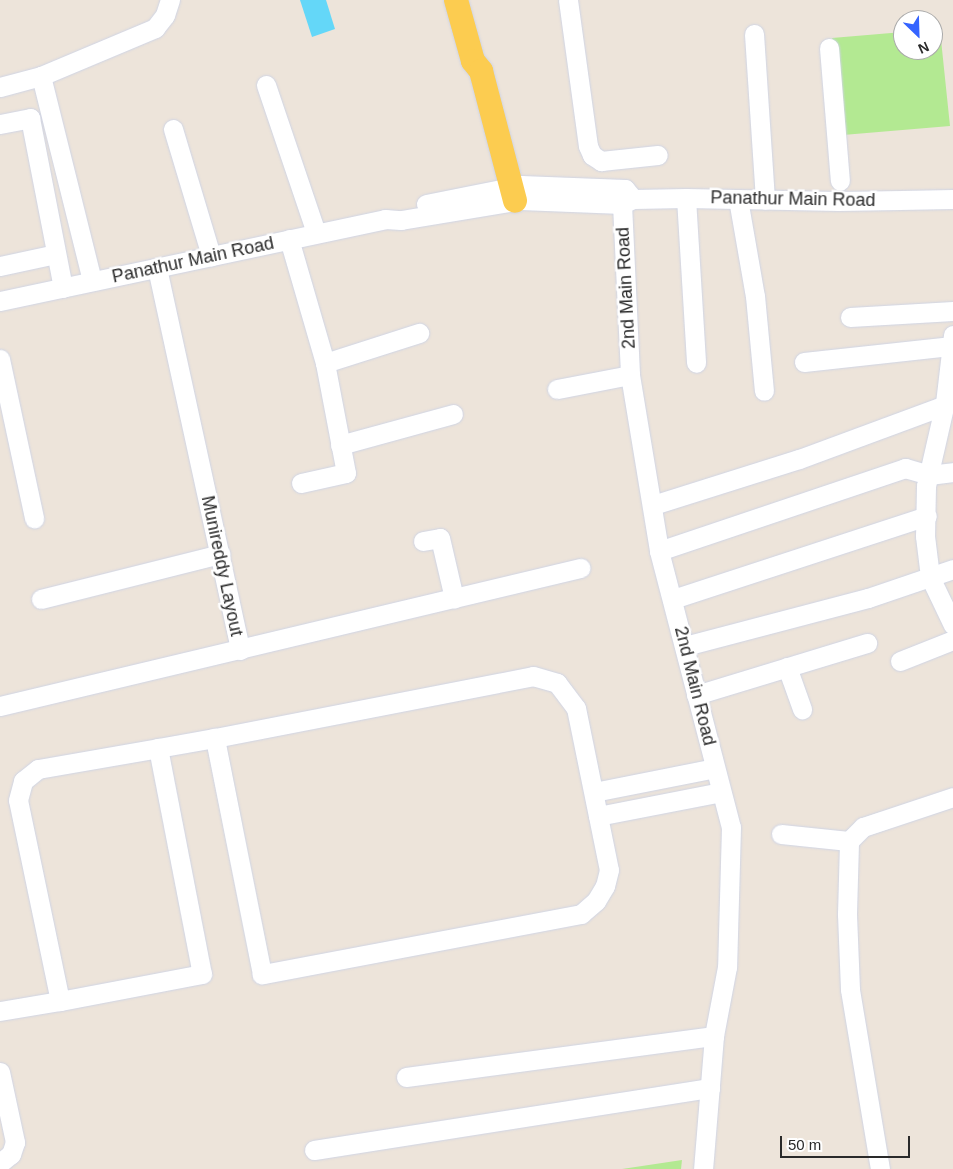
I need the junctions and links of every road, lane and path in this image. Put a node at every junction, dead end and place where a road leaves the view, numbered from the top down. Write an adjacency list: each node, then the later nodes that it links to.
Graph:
1 (170, 0): 6 (street)
2 (456, 0): 13 (main road)
3 (568, 0): 11 (street)
4 (754, 34): 17 (street)
5 (829, 48): 12 (street)
6 (41, 76): 8 (street); 25 (street)
7 (266, 85): 19 (street)
8 (0, 87)
9 (0, 124): 21 (street)
10 (172, 129): 22 (street)
11 (658, 154)
12 (840, 181)
13 (506, 195): 18 (street, Panathur Main Road); 19 (street, Panathur Main Road)
14 (686, 198): 15 (street, Panathur Main Road); 18 (street, Panathur Main Road); 34 (street)
15 (738, 199): 17 (street, Panathur Main Road); 38 (street)
16 (953, 199): 17 (street, Panathur Main Road)
17 (765, 200)
18 (628, 201): 36 (street, 2nd Main Road)
19 (316, 233): 20 (street, Panathur Main Road)
20 (290, 239): 22 (street, Panathur Main Road); 35 (street)
21 (56, 254): 23 (street); 26 (street)
22 (211, 256): 24 (street, Panathur Main Road)
23 (0, 266)
24 (157, 268): 25 (street, Panathur Main Road); 50 (street, Munireddy Layout)
25 (92, 281): 26 (street, Panathur Main Road)
26 (63, 288): 27 (street, Panathur Main Road)
27 (0, 301)
28 (953, 311): 29 (street)
29 (850, 317)
30 (419, 333): 35 (street)
31 (952, 341): 33 (street); 39 (street)
32 (0, 359): 47 (street)
33 (804, 362)
34 (696, 363)
35 (325, 364): 41 (street)
36 (630, 375): 37 (street); 45 (street, 2nd Main Road)
37 (557, 389)
38 (764, 391)
39 (949, 403): 43 (street); 45 (street)
40 (453, 414): 41 (street)
41 (340, 445): 44 (street)
42 (953, 472): 43 (street)
43 (929, 475): 46 (street); 49 (street)
44 (301, 483)
45 (653, 505): 49 (street, 2nd Main Road)
46 (927, 516): 53 (street); 56 (street)
47 (34, 518)
48 (423, 541): 54 (street)
49 (659, 551): 56 (street, 2nd Main Road)
50 (220, 554): 55 (street); 61 (street, Munireddy Layout)
51 (580, 568): 54 (street, Munireddy Layout)
52 (953, 569): 53 (street)
53 (930, 576): 57 (street); 60 (street)
54 (454, 598): 61 (street, Munireddy Layout)
55 (41, 599)
56 (673, 599): 60 (street, 2nd Main Road)
57 (953, 624)
58 (953, 640): 62 (street)
59 (867, 643): 63 (street)
60 (686, 646): 64 (street, 2nd Main Road)
61 (240, 650): 65 (street)
62 (900, 661)
63 (787, 667): 64 (street); 66 (street)
64 (696, 695): 69 (street, 2nd Main Road)
65 (0, 706)
66 (802, 708)
67 (215, 738): 68 (street); 70 (street); 73 (street)
68 (158, 748): 76 (street); 76 (street)
69 (715, 768): 70 (street); 71 (street, 2nd Main Road)
70 (594, 792): 73 (street)
71 (722, 792): 73 (street); 78 (street, 2nd Main Road)
72 (953, 798): 75 (street)
73 (598, 816)
74 (781, 834): 75 (street)
75 (849, 841): 85 (street)
76 (60, 1001): 77 (street)
77 (0, 1011)
78 (714, 1036): 80 (street); 81 (street, 2nd Main Road)
79 (0, 1072): 83 (street)
80 (406, 1077)
81 (710, 1088): 82 (street); 84 (street, 2nd Main Road)
82 (314, 1150)
83 (0, 1163)
84 (703, 1169)
85 (880, 1169)

